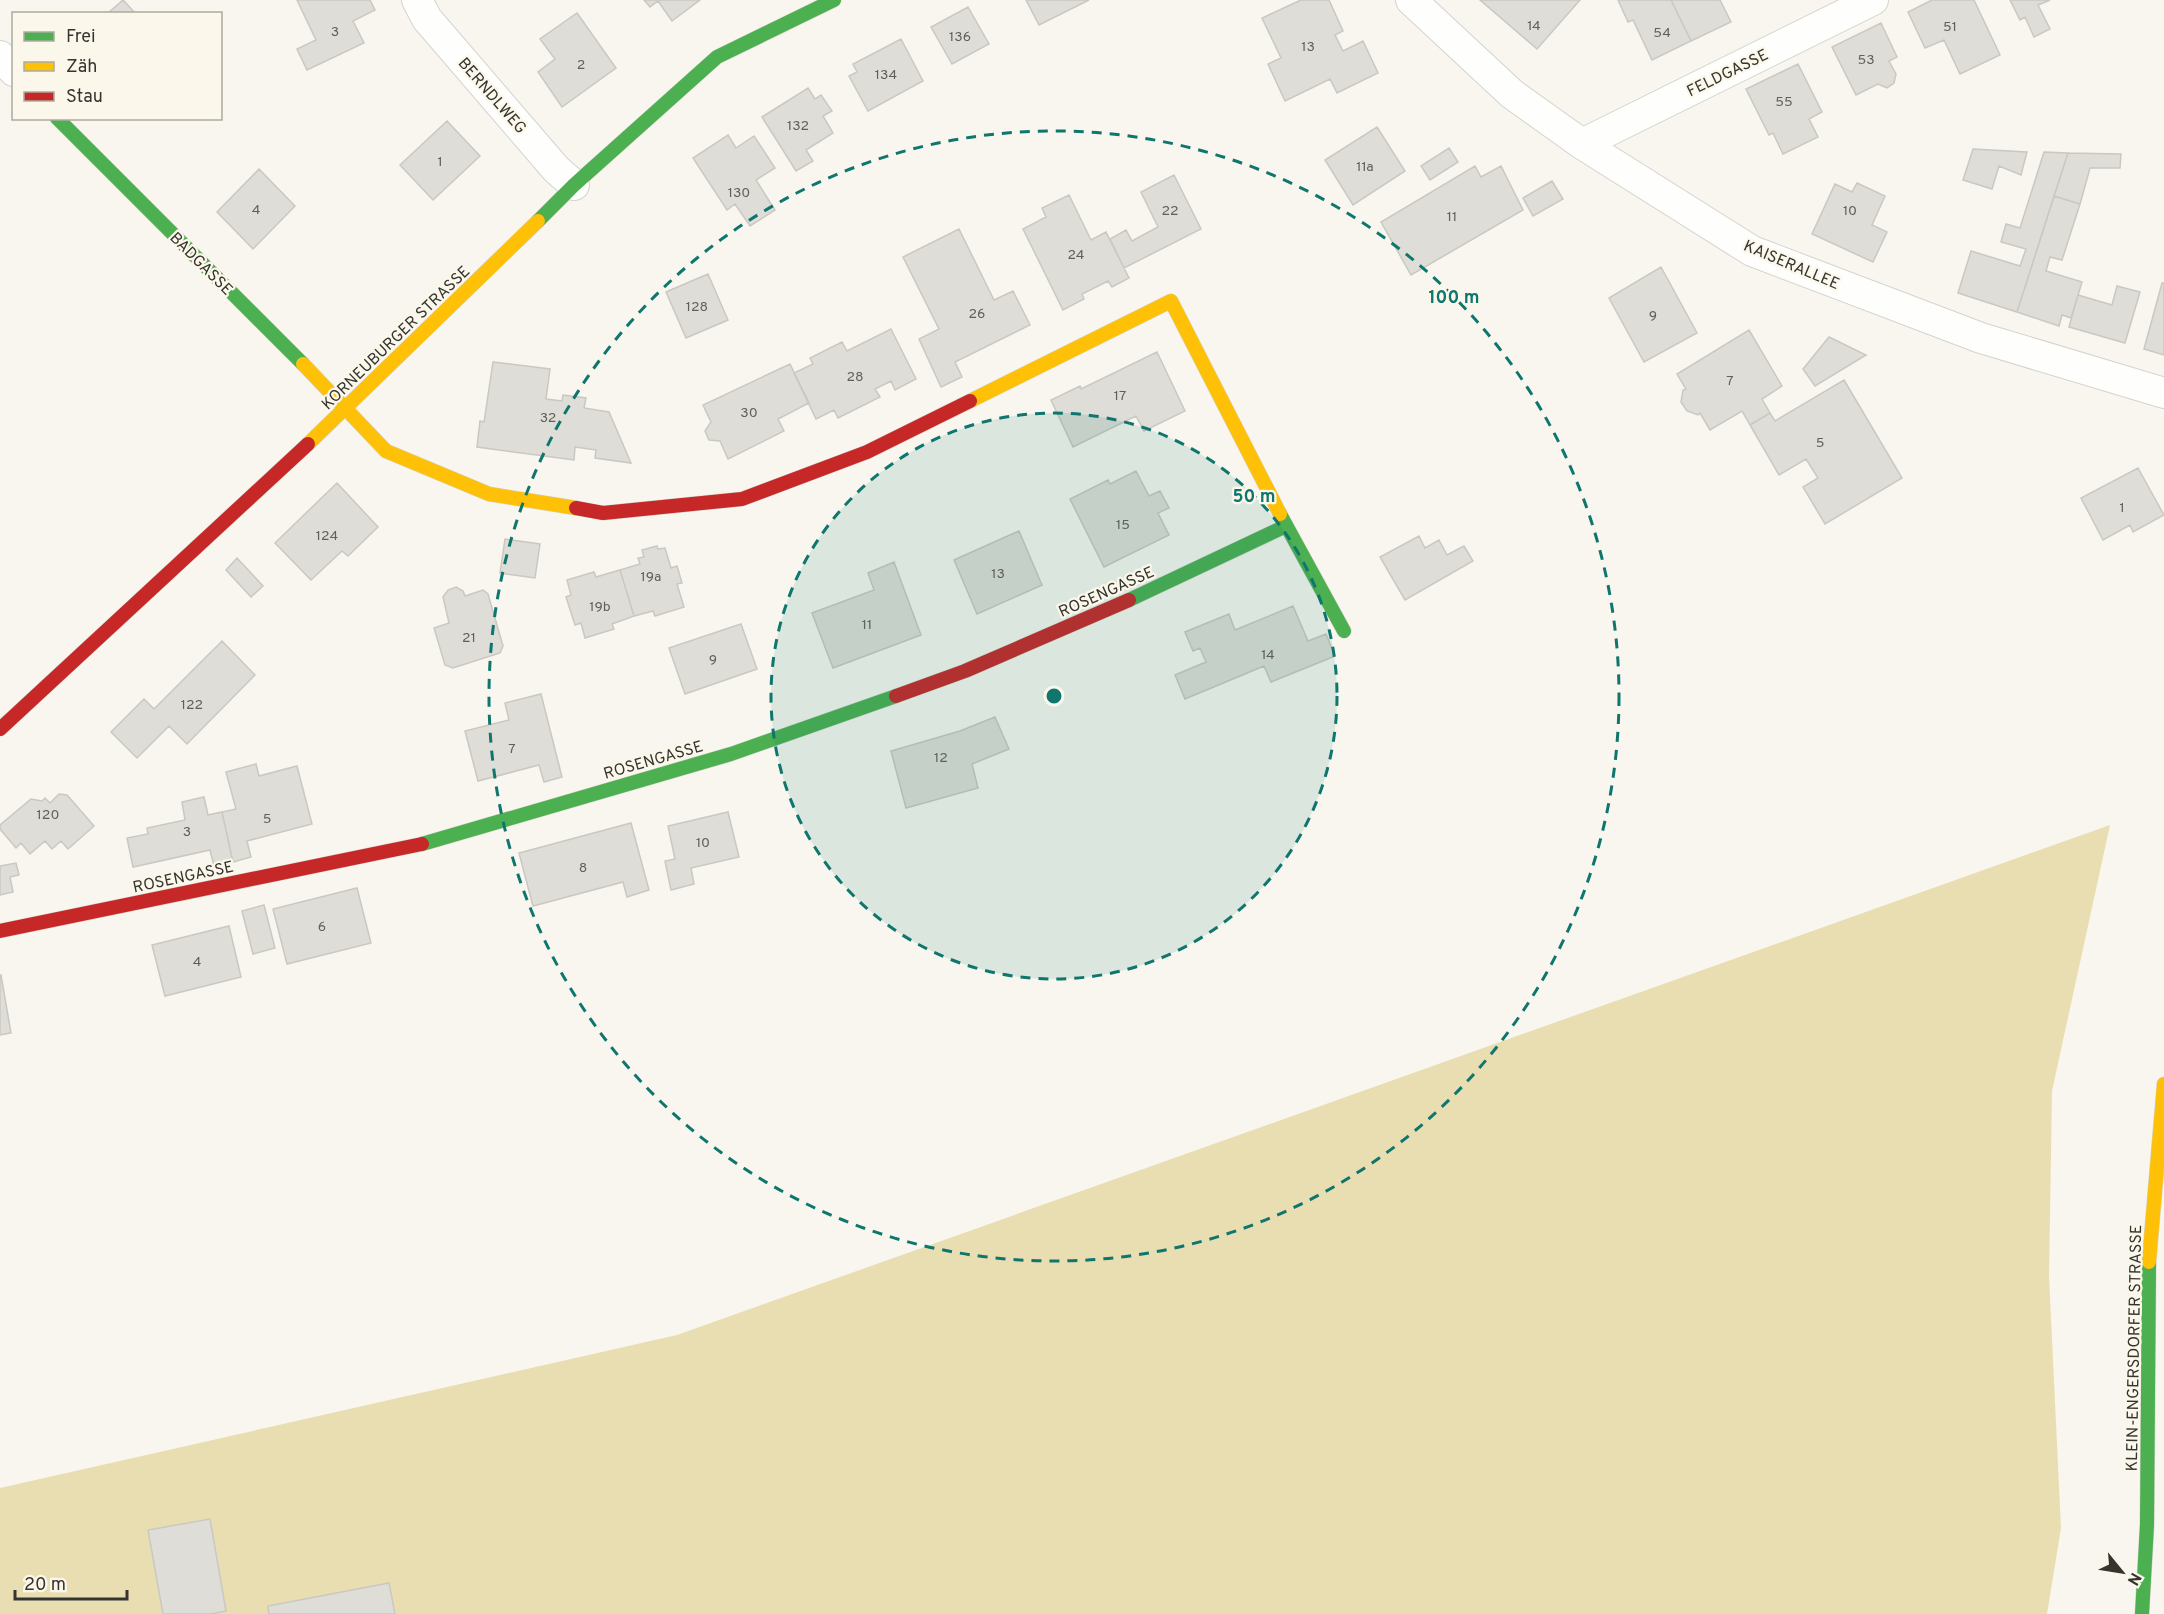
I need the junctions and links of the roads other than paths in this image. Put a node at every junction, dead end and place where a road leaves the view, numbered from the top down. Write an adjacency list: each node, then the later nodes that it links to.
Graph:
1 (417, 0): 9 (street, BERNDLWEG)
2 (834, 0): 9 (street, KORNEUBURGER STRASSE)
3 (1411, 0): 8 (street, KAISERALLEE)
4 (1873, 0): 8 (street, FELDGASSE)
5 (0, 56): 6 (street)
6 (12, 69)
7 (59, 120): 11 (street, BADGASSE)
8 (1582, 144): 10 (street, KAISERALLEE)
9 (574, 185): 11 (street, KORNEUBURGER STRASSE)
10 (2164, 393)
11 (346, 408): 12 (street); 14 (street, KORNEUBURGER STRASSE)
12 (1286, 526): 13 (street); 15 (street, ROSENGASSE)
13 (1344, 631)
14 (0, 729)
15 (0, 931)
16 (2164, 1084): 17 (street, KLEIN-ENGERSDORFER STRASSE)
17 (2142, 1614)

